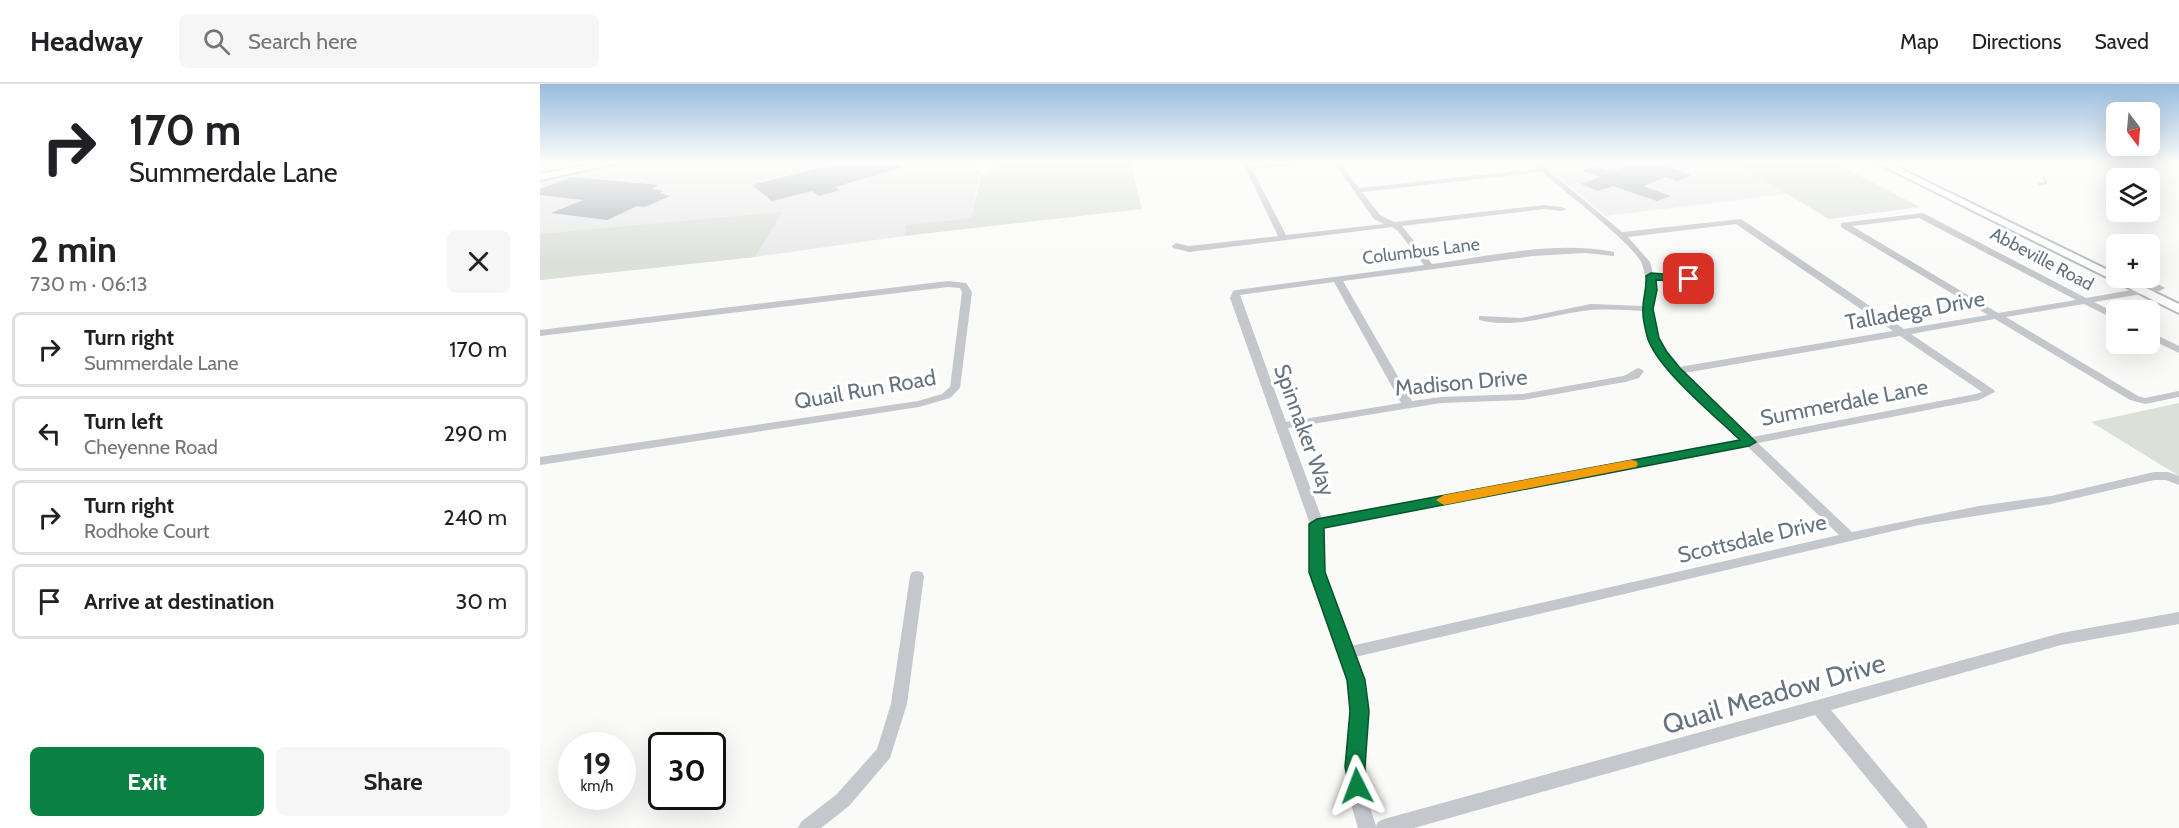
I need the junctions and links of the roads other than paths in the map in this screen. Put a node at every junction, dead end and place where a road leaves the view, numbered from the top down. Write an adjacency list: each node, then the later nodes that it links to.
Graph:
1 (1262, 196): 9 (street)
2 (1361, 196): 7 (street)
3 (1574, 196): 8 (street)
4 (1951, 196): 18 (main road)
5 (1967, 196): 12 (main road)
6 (1562, 209): 7 (street)
7 (1393, 225): 9 (street); 13 (street)
8 (1621, 235): 14 (street); 27 (street)
9 (1283, 238): 10 (street)
10 (1176, 246)
11 (1611, 254): 13 (street, Columbus Lane)
12 (2106, 262)
13 (1430, 267): 15 (street, Columbus Lane)
14 (1651, 276): 16 (street); 22 (street)
15 (1337, 279): 19 (street, Columbus Lane); 34 (street)
16 (1709, 280)
17 (2160, 288): 18 (street, Talladega Drive); 20 (main road)
18 (2144, 291): 21 (street, Talladega Drive); 23 (main road)
19 (1236, 293): 35 (street, Spinnaker Way)
20 (2179, 297)
21 (2086, 301): 24 (street, Abbeville Road); 25 (street, Talladega Drive); 25 (street, Abbeville Road)
22 (1648, 309): 26 (street); 32 (street)
23 (2179, 309)
24 (2106, 312)
25 (1996, 316): 27 (street, Talladega Drive); 33 (street)
26 (1482, 318)
27 (1903, 332): 32 (street, Talladega Drive); 36 (street, Summerdale Lane)
28 (540, 333): 37 (street, Quail Run Road)
29 (2160, 340): 30 (street)
30 (2179, 350)
31 (1639, 370): 34 (street, Madison Drive)
32 (1676, 371): 36 (street)
33 (2179, 394)
34 (1408, 405): 35 (street, Madison Drive)
35 (1282, 426): 39 (street, Spinnaker Way)
36 (1749, 442): 39 (street, Summerdale Lane); 40 (street)
37 (540, 461)
38 (2174, 479): 40 (street, Scottsdale Drive)
39 (1317, 524): 43 (street, Spinnaker Way)
40 (1849, 537): 43 (street, Scottsdale Drive)
41 (917, 576): 45 (street)
42 (2179, 618): 44 (street, Quail Meadow Drive)
43 (1347, 653): 46 (street, Spinnaker Way)
44 (1820, 708): 47 (street, Quail Meadow Drive); 48 (street)
45 (807, 828)
46 (1366, 828)
47 (1384, 828)
48 (1919, 828)

